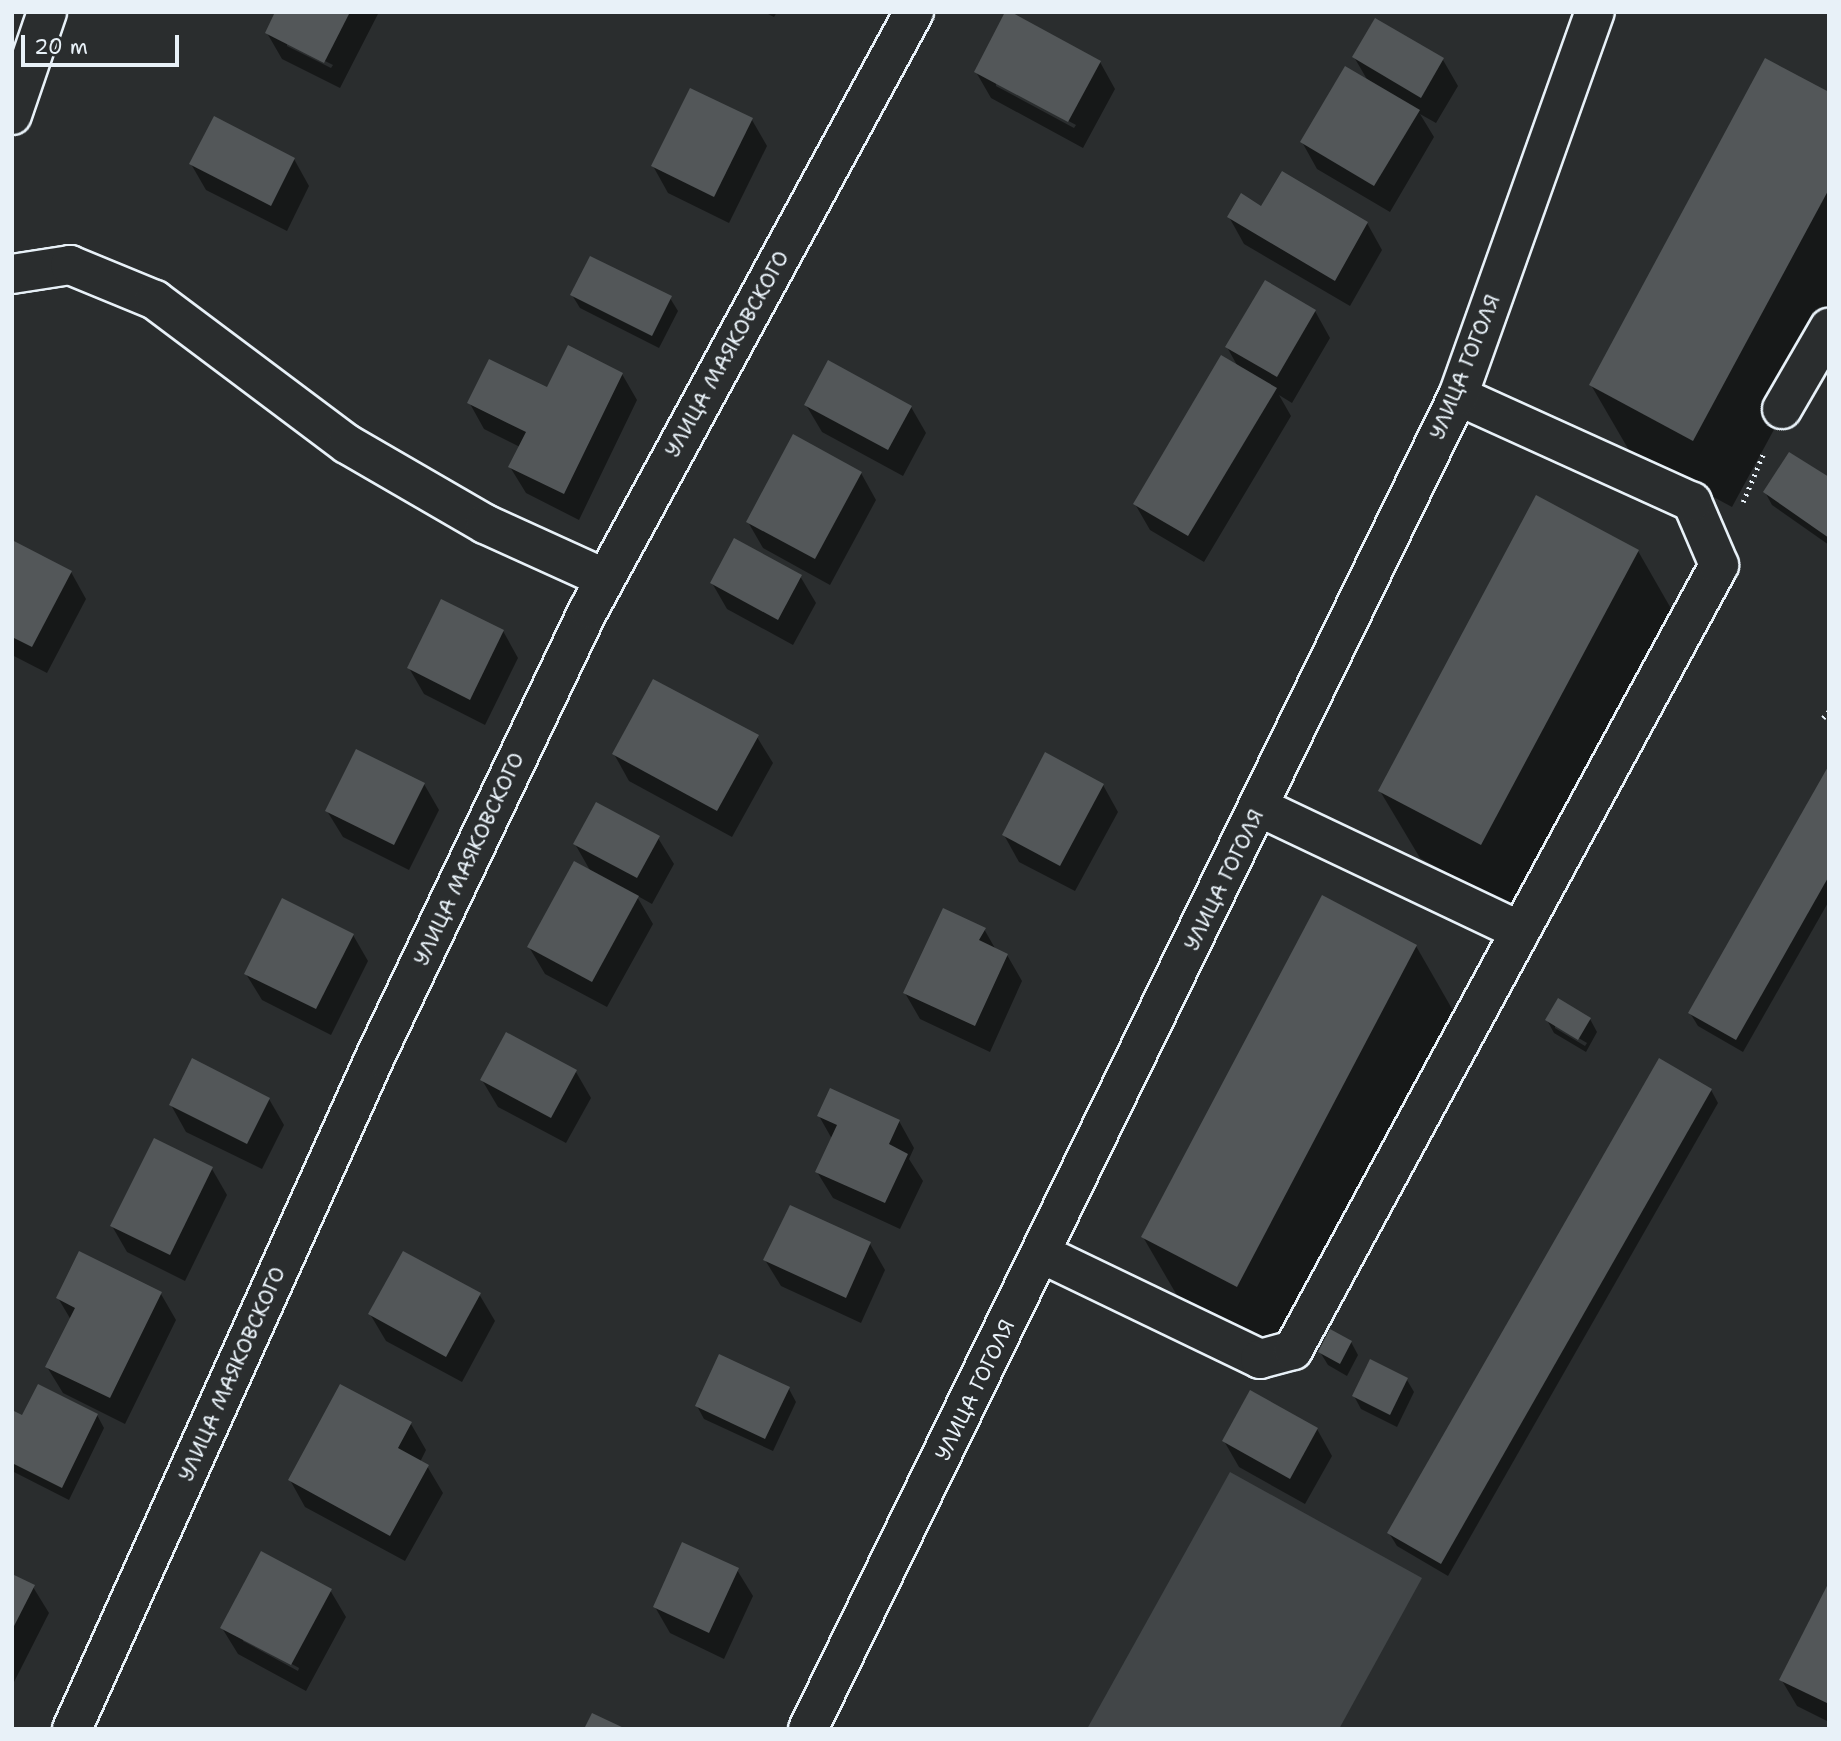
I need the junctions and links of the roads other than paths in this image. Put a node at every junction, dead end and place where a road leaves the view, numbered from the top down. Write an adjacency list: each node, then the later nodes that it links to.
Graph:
1 (47, 12): 4 (street)
2 (914, 12): 9 (street, УЛИЦА МАЯКОВСКОГО)
3 (1595, 12): 7 (street, УЛИЦА ГОГОЛЯ)
4 (12, 115)
5 (12, 274): 9 (street)
6 (1829, 328): 8 (street)
7 (1458, 396): 10 (street, УЛИЦА ГОГОЛЯ); 11 (street)
8 (1782, 409)
9 (604, 578): 13 (street, УЛИЦА МАЯКОВСКОГО)
10 (1259, 807): 11 (street); 12 (street, УЛИЦА ГОГОЛЯ)
11 (1520, 931): 12 (street)
12 (1042, 1254): 14 (street, УЛИЦА ГОГОЛЯ)
13 (72, 1729)
14 (808, 1729)

